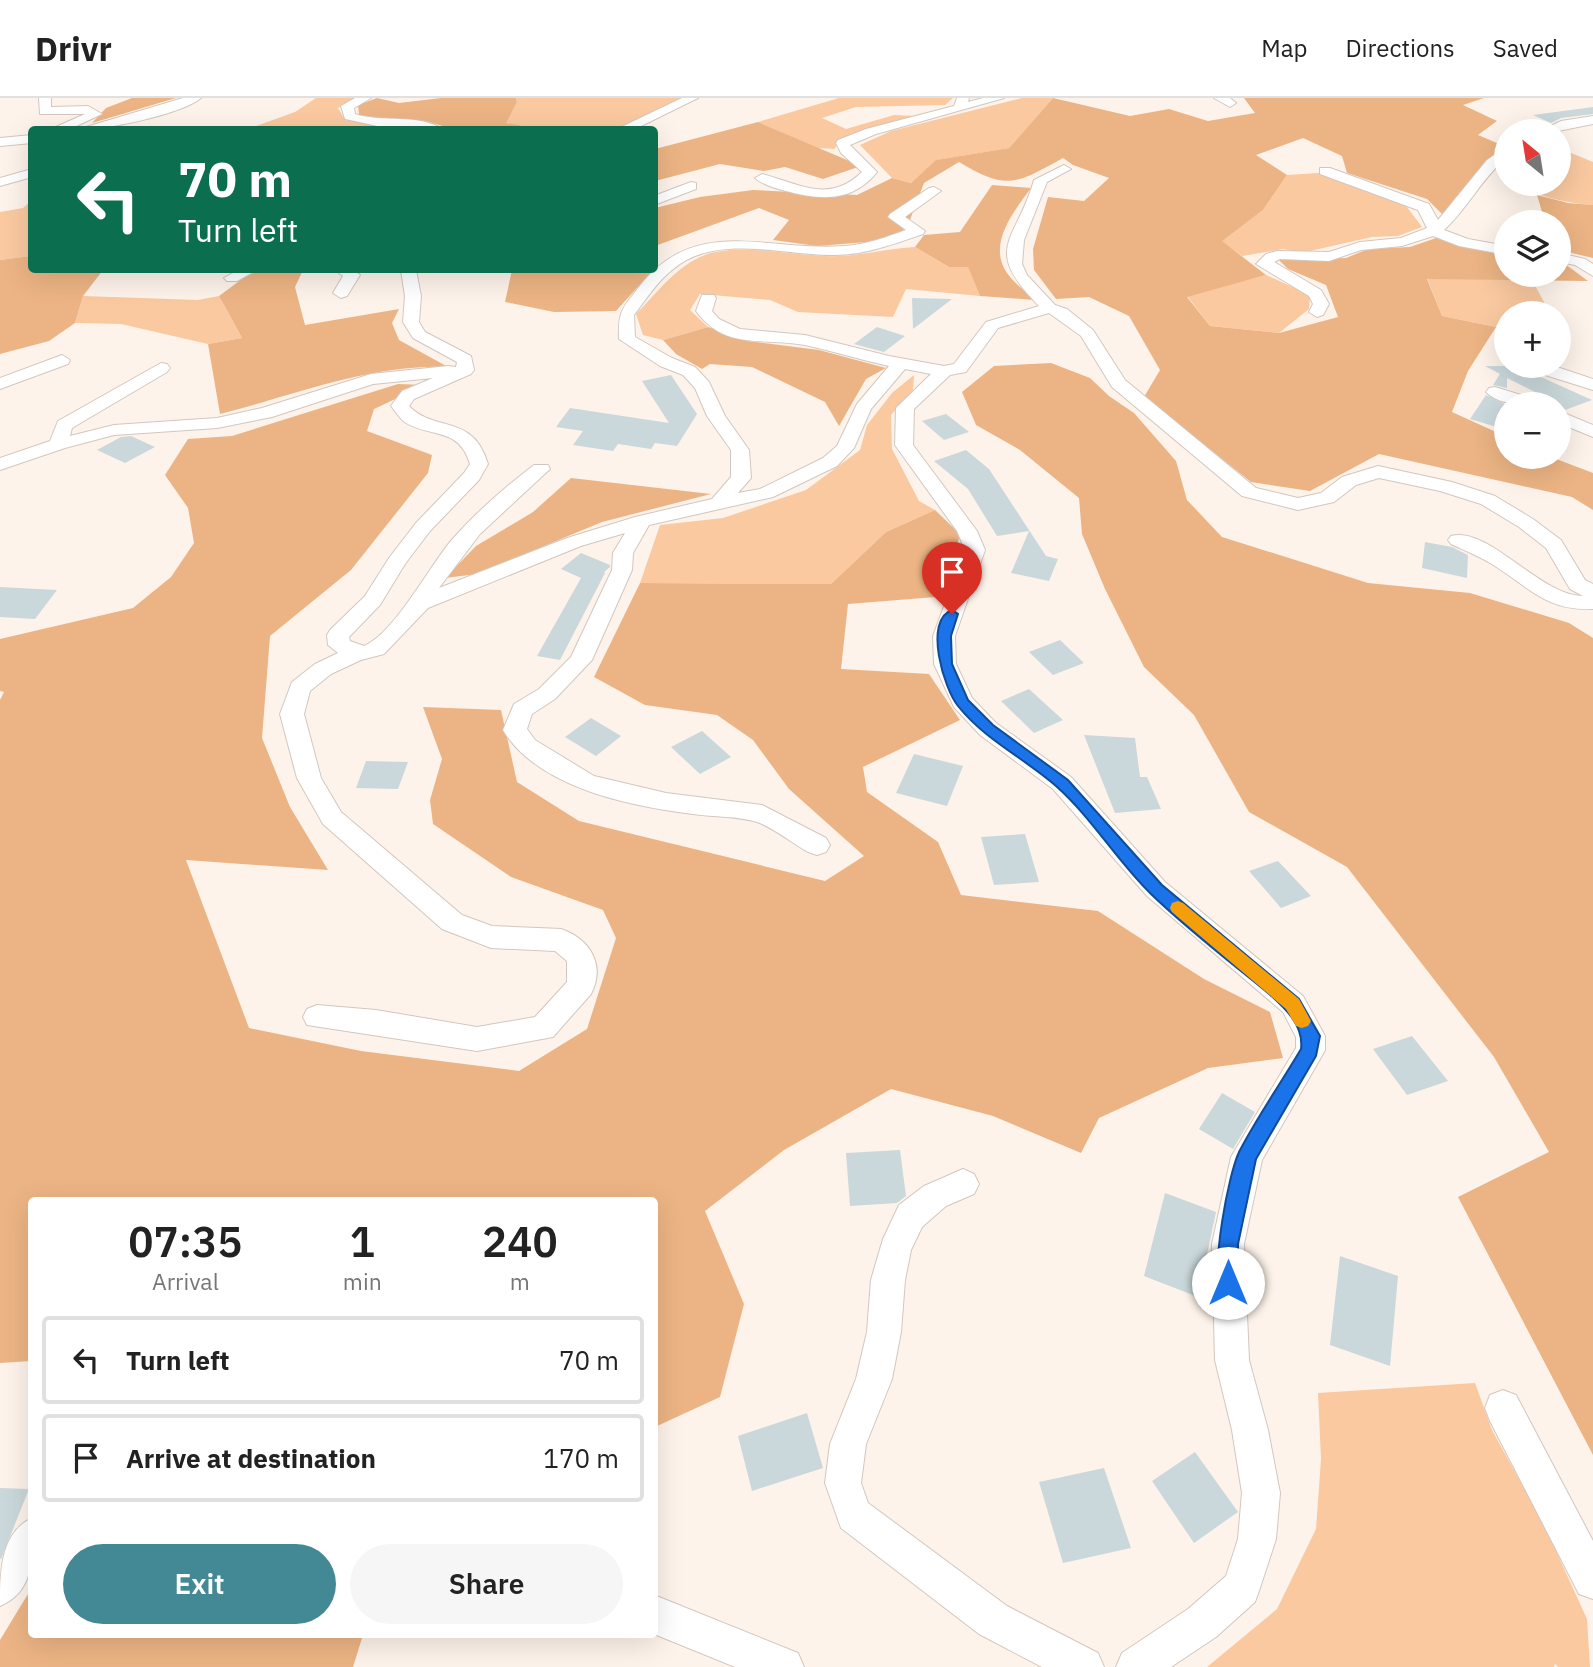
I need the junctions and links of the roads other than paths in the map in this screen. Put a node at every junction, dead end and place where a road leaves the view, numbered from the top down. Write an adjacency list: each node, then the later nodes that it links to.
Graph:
1 (45, 98): 9 (street)
2 (195, 98): 10 (street)
3 (365, 98): 11 (street)
4 (692, 98): 12 (street)
5 (998, 98): 6 (street)
6 (961, 103): 19 (street)
7 (1593, 120): 8 (street)
8 (1572, 123)
9 (65, 126)
10 (99, 126)
11 (428, 126)
12 (630, 126)
13 (27, 139): 14 (street)
14 (0, 142)
15 (1494, 161): 24 (street)
16 (1064, 169): 34 (street)
17 (1325, 171): 24 (street)
18 (28, 174): 20 (street)
19 (762, 178)
20 (0, 182)
21 (691, 186): 23 (street)
22 (934, 191): 49 (street)
23 (658, 199)
24 (1436, 232): 25 (street); 35 (street)
25 (1494, 249)
26 (1571, 260): 27 (street)
27 (1593, 271)
28 (243, 273): 31 (street)
29 (348, 273): 32 (street)
30 (410, 273): 39 (street)
31 (232, 278)
32 (341, 293)
33 (708, 298): 37 (street)
34 (1049, 308): 40 (street); 52 (street)
35 (1317, 312)
36 (62, 360): 42 (street)
37 (901, 363): 40 (street); 49 (street)
38 (161, 368): 46 (street)
39 (465, 370): 46 (street); 55 (street)
40 (944, 371): 66 (street)
41 (1571, 378): 43 (street)
42 (0, 384)
43 (1593, 385)
44 (1571, 422): 45 (street)
45 (1593, 432)
46 (58, 444): 47 (street)
47 (0, 464)
48 (541, 469): 53 (street)
49 (717, 506): 50 (street)
50 (642, 522): 53 (street); 56 (street)
51 (1458, 540): 54 (street)
52 (1593, 593)
53 (420, 603): 55 (street)
54 (1593, 603)
55 (357, 653): 57 (street)
56 (817, 845)
57 (317, 1017)
58 (963, 1184): 65 (street)
59 (1503, 1408): 61 (street)
60 (28, 1543): 62 (street)
61 (1593, 1580)
62 (0, 1587)
63 (658, 1616): 64 (street)
64 (784, 1667)
65 (1084, 1667)
66 (1136, 1667)

